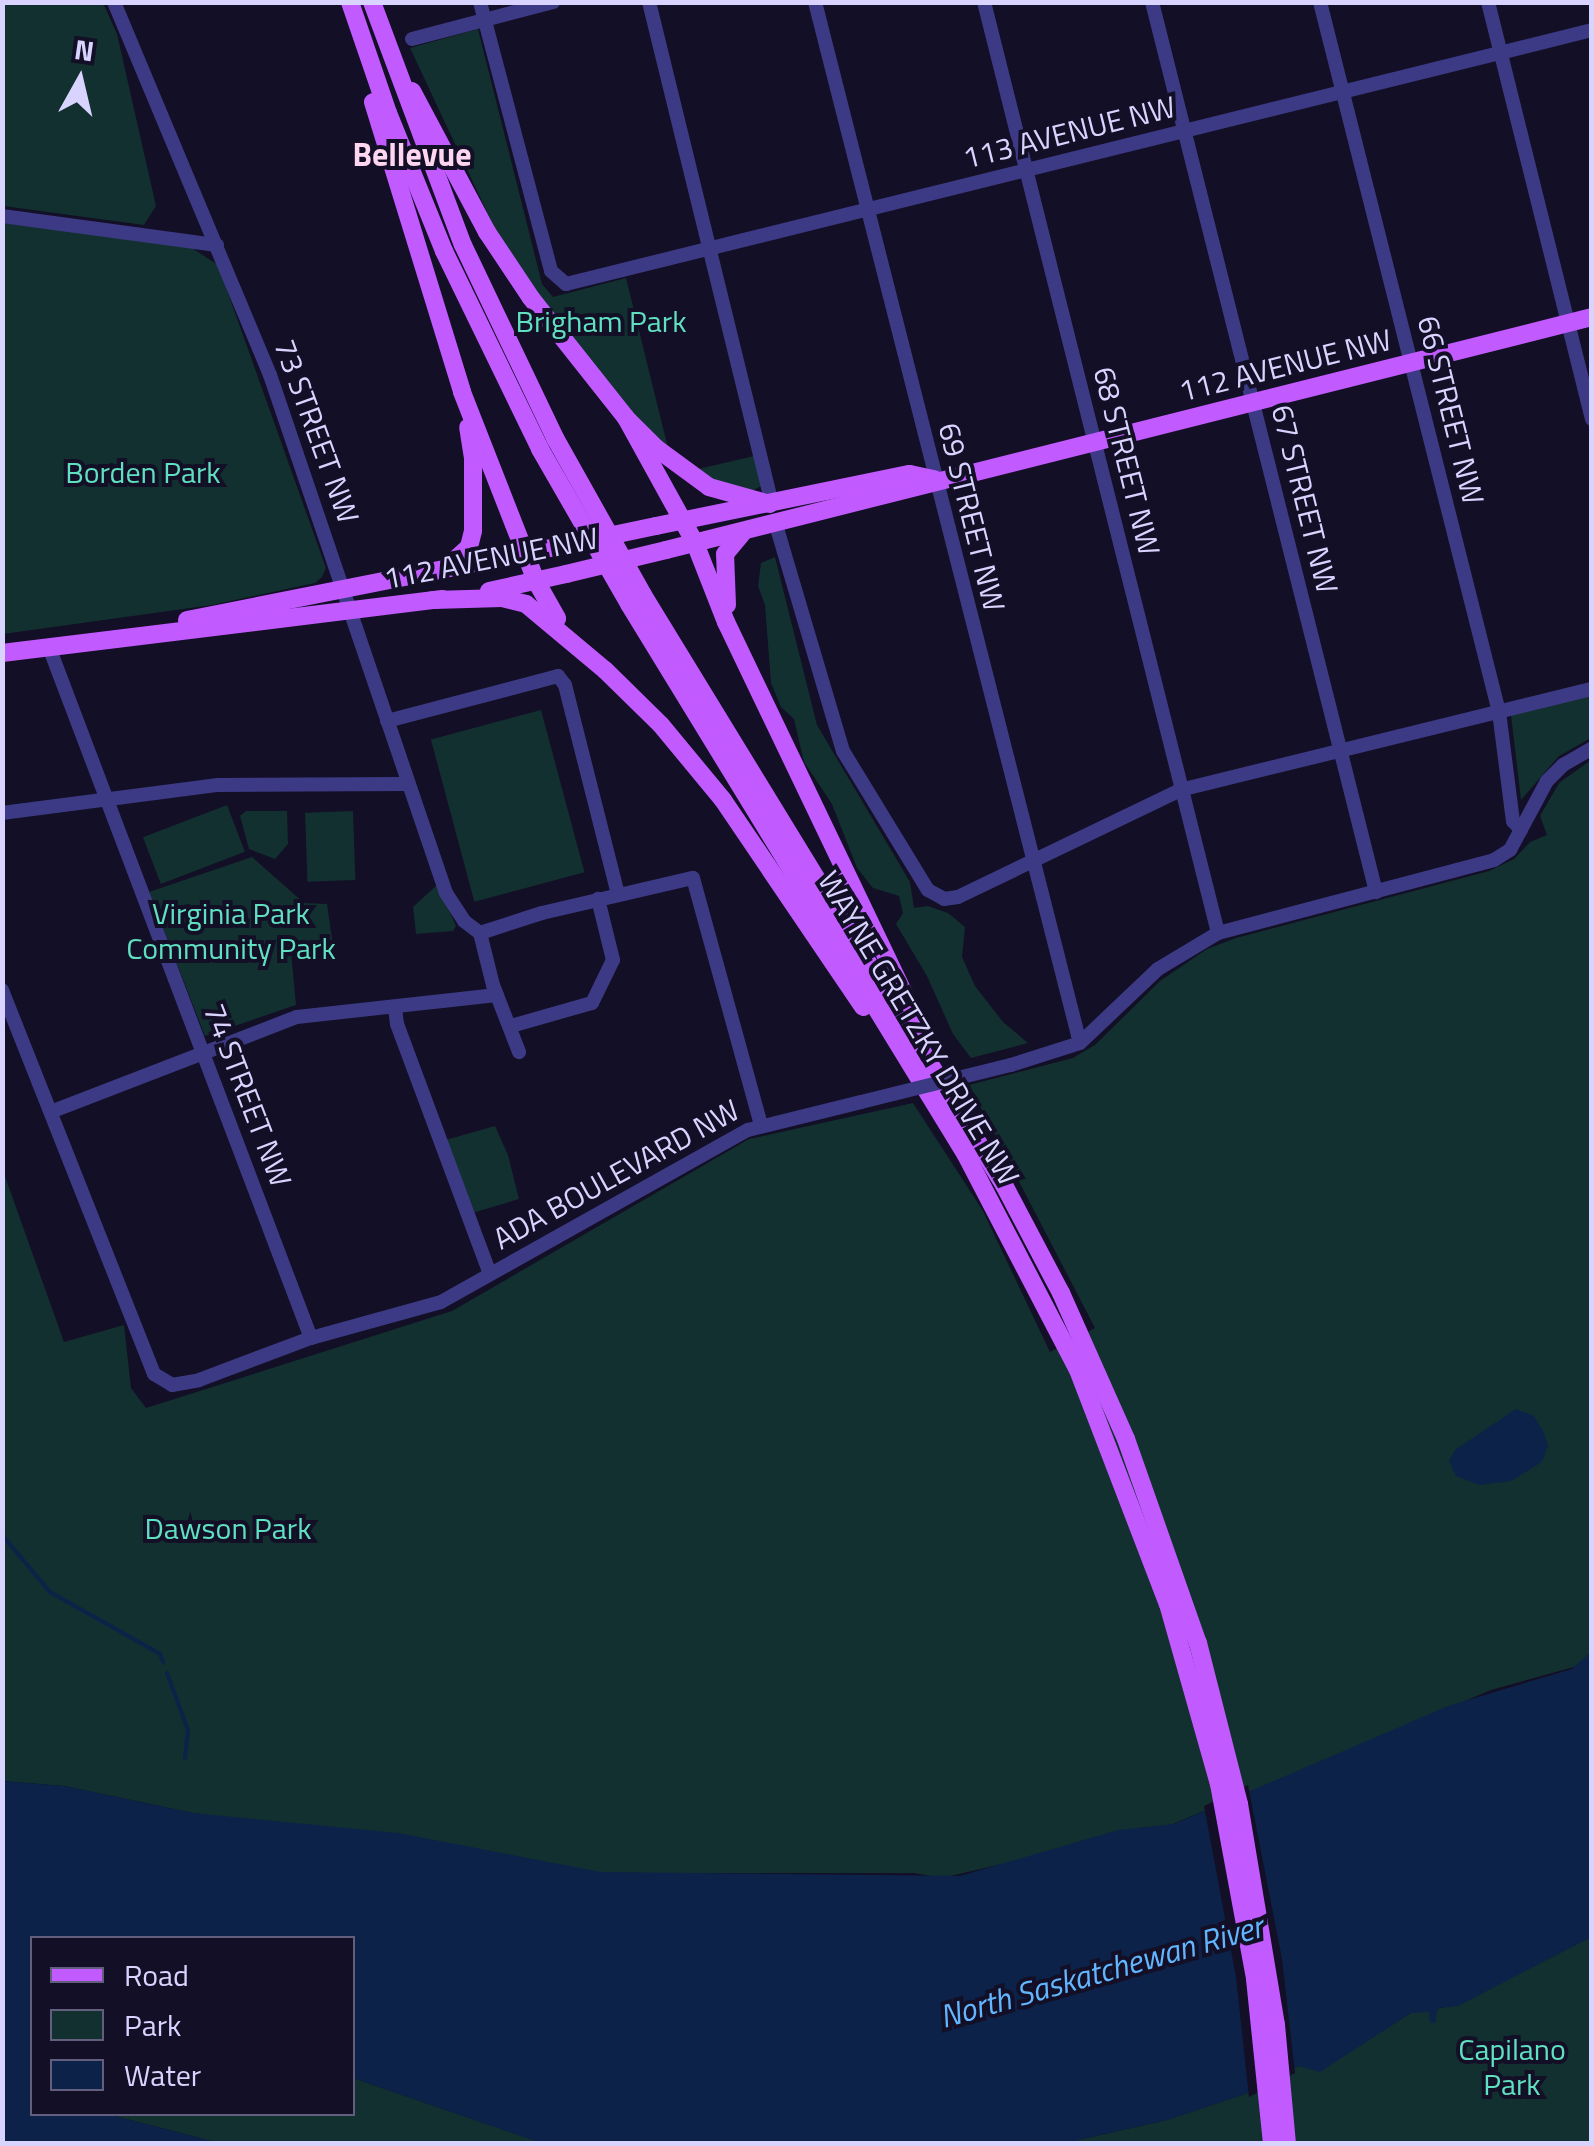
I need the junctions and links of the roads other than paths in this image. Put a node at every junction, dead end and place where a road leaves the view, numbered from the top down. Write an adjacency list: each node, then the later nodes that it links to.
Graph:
1 (114, 2): 23 (street, 73 STREET NW)
2 (350, 2): 14 (main road, WAYNE GRETZKY DRIVE NW)
3 (372, 2): 15 (main road, WAYNE GRETZKY DRIVE NW)
4 (480, 2): 12 (street)
5 (553, 2): 12 (street)
6 (649, 2): 24 (street)
7 (815, 2): 21 (street, 69 STREET NW)
8 (984, 2): 20 (street, 68 STREET NW)
9 (1152, 2): 19 (street, 67 STREET NW)
10 (1320, 2): 18 (street, 66 STREET NW)
11 (1488, 2): 17 (street)
12 (484, 19): 16 (street); 24 (street, 113 AVENUE NW)
13 (1592, 30): 17 (street, 113 AVENUE NW)
14 (362, 39): 28 (main road); 72 (main road, WAYNE GRETZKY DRIVE NW)
15 (383, 39): 30 (main road); 72 (main road, WAYNE GRETZKY DRIVE NW)
16 (412, 39)
17 (1500, 52): 18 (street, 113 AVENUE NW); 26 (street)
18 (1343, 92): 19 (street, 113 AVENUE NW); 27 (street, 66 STREET NW)
19 (1184, 132): 20 (street, 113 AVENUE NW); 29 (street, 67 STREET NW)
20 (1026, 170): 21 (street, 113 AVENUE NW); 32 (street, 68 STREET NW)
21 (868, 210): 24 (street, 113 AVENUE NW); 33 (street, 69 STREET NW)
22 (2, 216): 23 (street)
23 (217, 245): 42 (street, 73 STREET NW)
24 (710, 250): 34 (street)
25 (1592, 317): 26 (main road, 112 AVENUE NW)
26 (1567, 323): 27 (main road, 112 AVENUE NW); 31 (street)
27 (1410, 361): 29 (main road, 112 AVENUE NW); 50 (street, 66 STREET NW)
28 (462, 392): 39 (main road); 40 (main road)
29 (1252, 401): 32 (main road, 112 AVENUE NW); 53 (street, 67 STREET NW)
30 (626, 418): 34 (main road); 35 (main road)
31 (1592, 419)
32 (1094, 440): 33 (main road, 112 AVENUE NW); 55 (street, 68 STREET NW)
33 (934, 479): 34 (main road, 112 AVENUE NW); 36 (main road, 112 AVENUE NW); 59 (street, 69 STREET NW)
34 (771, 504): 35 (main road, 112 AVENUE NW)
35 (683, 521): 38 (main road); 39 (main road, 112 AVENUE NW, bridge)
36 (776, 524): 37 (main road, 112 AVENUE NW); 59 (street)
37 (744, 532): 38 (main road, 112 AVENUE NW); 45 (main road)
38 (695, 543): 41 (main road, 112 AVENUE NW, bridge); 45 (main road)
39 (526, 554): 40 (main road, 112 AVENUE NW); 41 (main road)
40 (444, 568): 42 (main road, 112 AVENUE NW)
41 (536, 581): 43 (main road, 112 AVENUE NW); 46 (main road)
42 (344, 589): 44 (street, 73 STREET NW); 47 (main road, 112 AVENUE NW)
43 (433, 600): 44 (main road, 112 AVENUE NW); 46 (main road)
44 (351, 611): 47 (main road, 112 AVENUE NW); 51 (street, 73 STREET NW)
45 (734, 635): 72 (main road)
46 (576, 642): 72 (main road)
47 (49, 647): 48 (main road, 112 AVENUE NW); 56 (street, 74 STREET NW)
48 (2, 653)
49 (1592, 689): 50 (street)
50 (1500, 712): 53 (street); 58 (street, 66 STREET NW)
51 (387, 720): 54 (street, 73 STREET NW); 61 (street)
52 (1592, 748): 58 (street, ADA BOULEVARD NW)
53 (1338, 751): 55 (street); 60 (street, 67 STREET NW)
54 (408, 784): 56 (street); 63 (street, 73 STREET NW)
55 (1180, 790): 59 (street); 64 (street, 68 STREET NW)
56 (104, 799): 57 (street); 70 (street, 74 STREET NW)
57 (2, 813)
58 (1522, 830): 60 (street, ADA BOULEVARD NW)
59 (1031, 862): 69 (street, 69 STREET NW)
60 (1376, 892): 64 (street, ADA BOULEVARD NW)
61 (618, 894): 62 (street); 74 (street)
62 (598, 899): 63 (street); 68 (street)
63 (480, 933): 66 (street)
64 (1218, 933): 69 (street, ADA BOULEVARD NW)
65 (2, 990): 73 (street)
66 (497, 995): 67 (street); 68 (street)
67 (395, 1008): 70 (street); 75 (street)
68 (511, 1026): 71 (street)
69 (1080, 1044): 74 (street, ADA BOULEVARD NW, bridge)
70 (203, 1052): 73 (street); 76 (street, 74 STREET NW)
71 (519, 1052)
72 (928, 1075): 77 (main road, WAYNE GRETZKY DRIVE NW)
73 (53, 1111): 76 (street, ADA BOULEVARD NW)
74 (761, 1125): 75 (street, ADA BOULEVARD NW)
75 (490, 1274): 76 (street, ADA BOULEVARD NW)
76 (311, 1338)
77 (1203, 1689): 78 (main road, WAYNE GRETZKY DRIVE NW); 79 (main road, WAYNE GRETZKY DRIVE NW)
78 (1272, 2144)
79 (1288, 2144)

